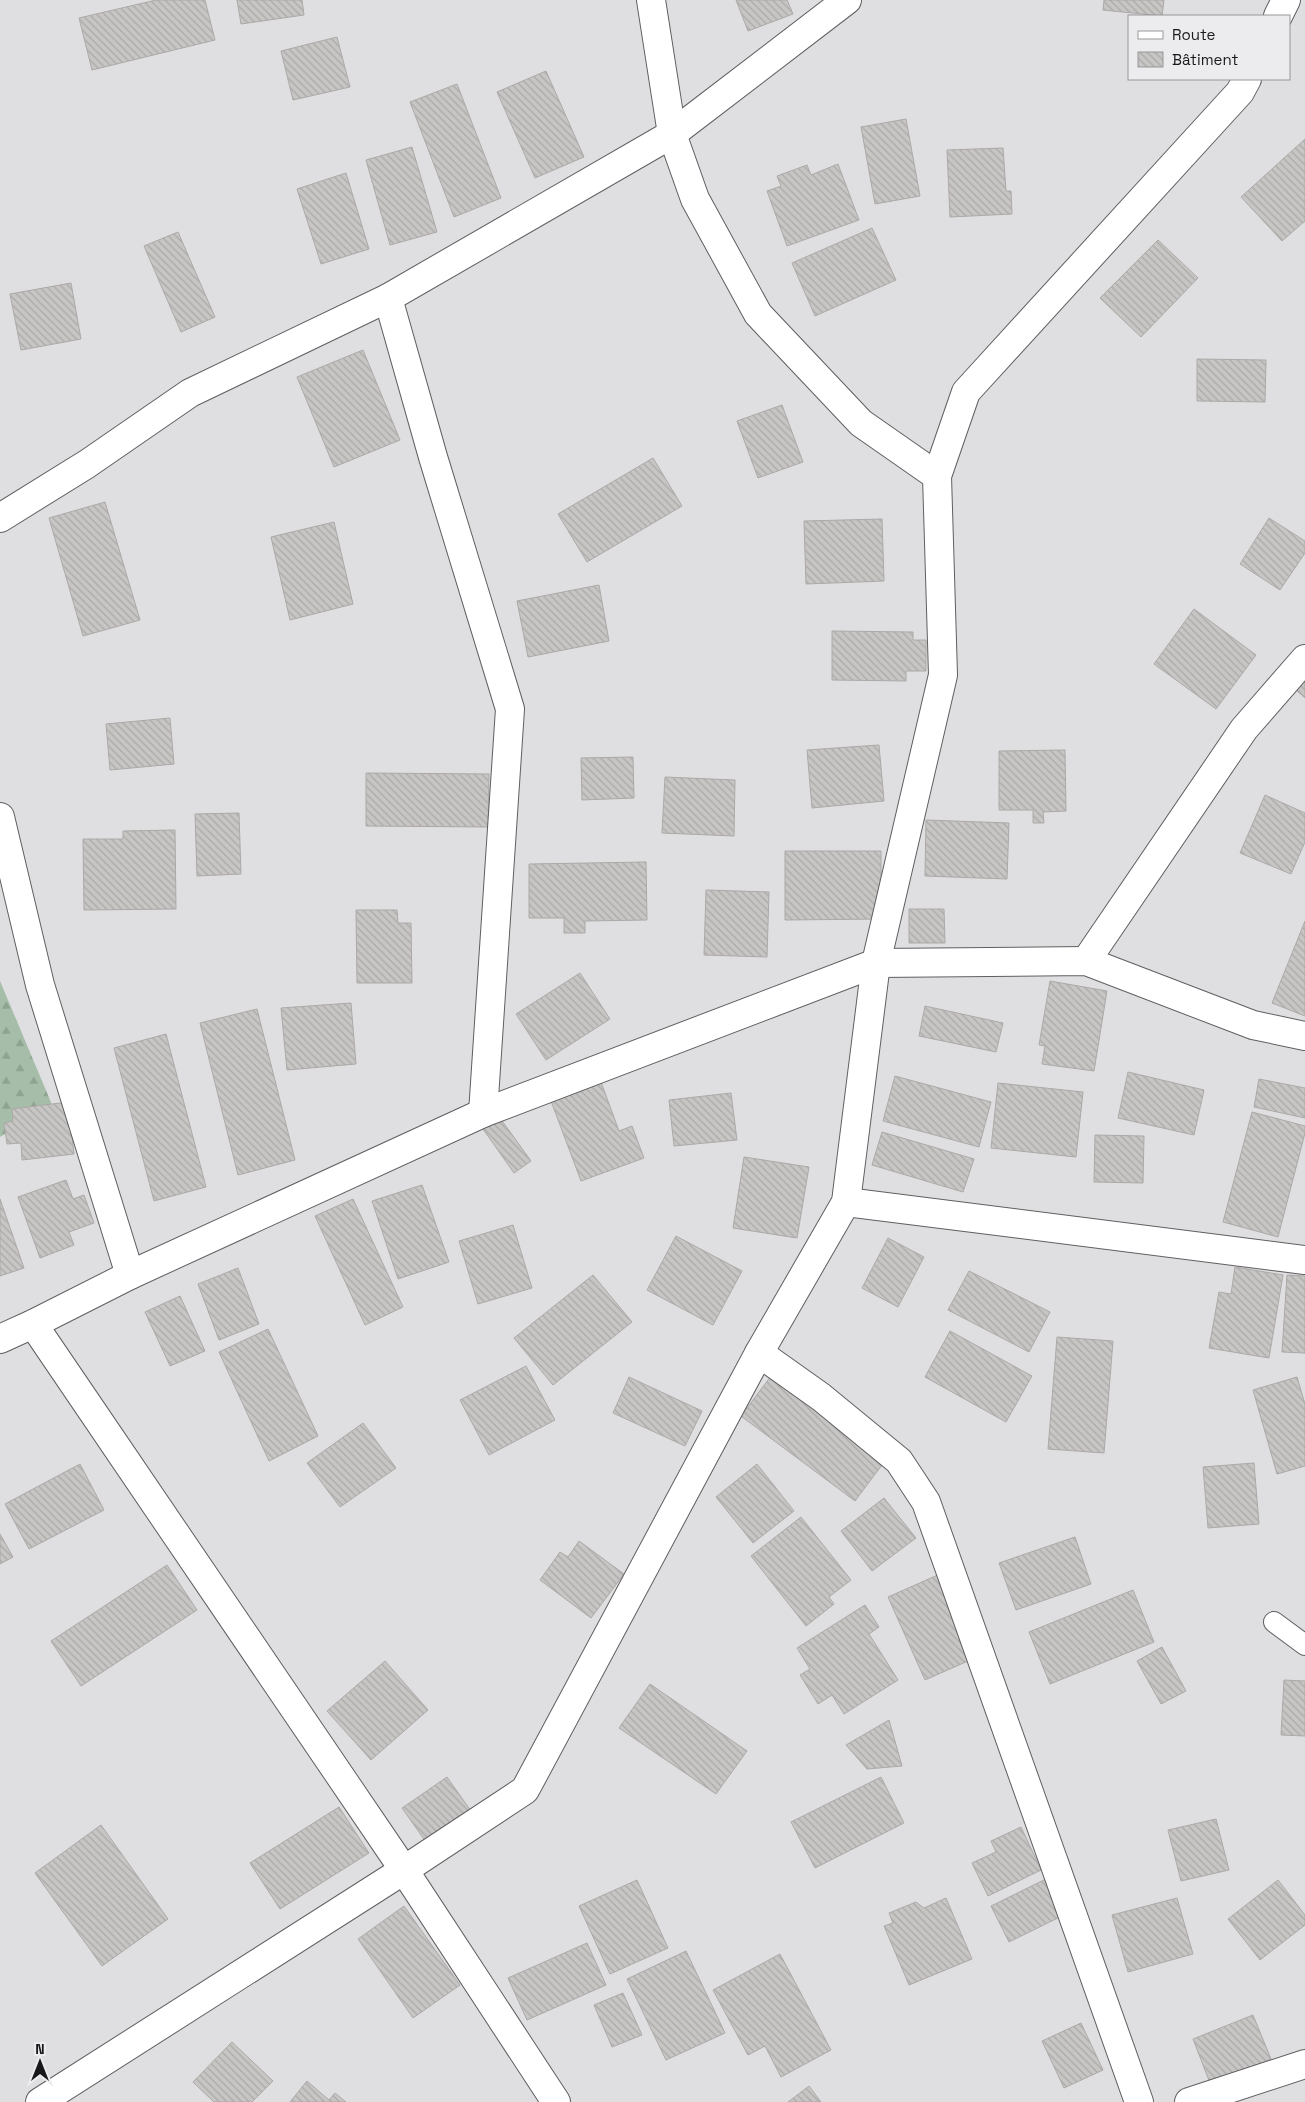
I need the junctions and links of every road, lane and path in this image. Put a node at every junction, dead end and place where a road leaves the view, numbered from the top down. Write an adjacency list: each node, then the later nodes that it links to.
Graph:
1 (651, 0): 6 (street)
2 (847, 0): 6 (street)
3 (1286, 0): 4 (street)
4 (1278, 15)
5 (1246, 80): 8 (street)
6 (672, 134): 7 (street); 8 (street)
7 (388, 298): 9 (street); 15 (street)
8 (937, 476): 13 (street)
9 (0, 518)
10 (1305, 660): 12 (street)
11 (0, 817): 18 (street)
12 (1086, 961): 13 (street); 14 (street)
13 (876, 963): 15 (street); 16 (street)
14 (1305, 1036)
15 (483, 1114): 18 (street)
16 (846, 1202): 17 (street); 21 (street)
17 (1305, 1260)
18 (130, 1275): 19 (street)
19 (33, 1324): 20 (street); 24 (street)
20 (0, 1339)
21 (759, 1353): 24 (street); 28 (street)
22 (1274, 1622): 23 (lane)
23 (1305, 1645)
24 (404, 1870): 26 (street); 27 (street)
25 (1305, 2064): 29 (street)
26 (40, 2102)
27 (556, 2102)
28 (1138, 2102)
29 (1188, 2102)

